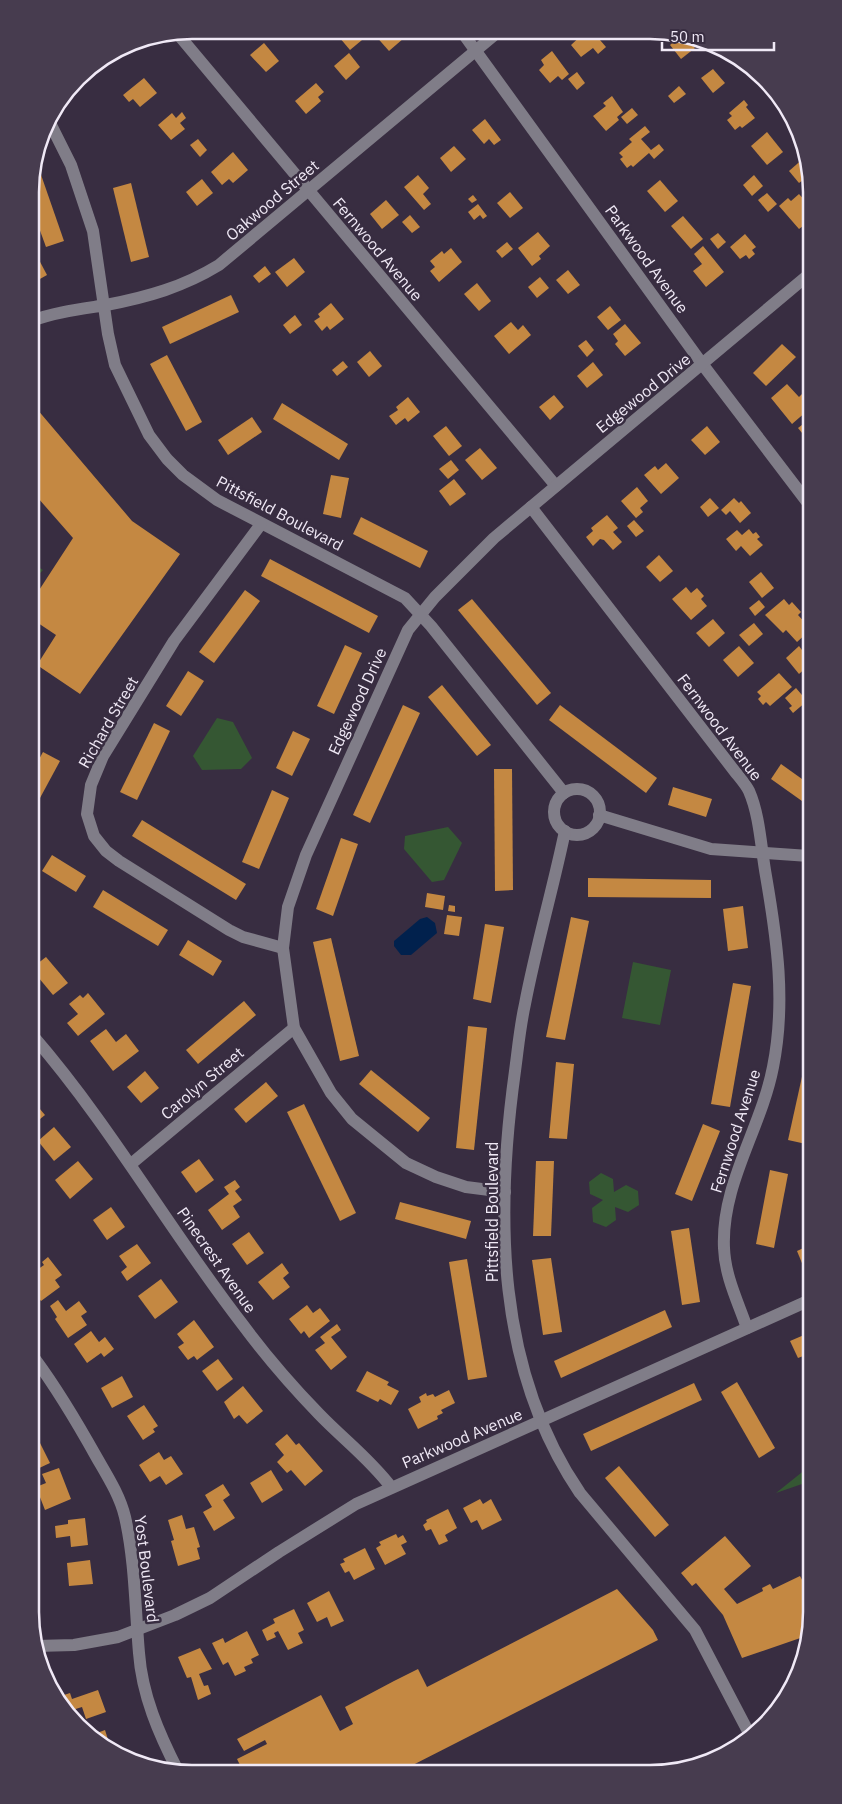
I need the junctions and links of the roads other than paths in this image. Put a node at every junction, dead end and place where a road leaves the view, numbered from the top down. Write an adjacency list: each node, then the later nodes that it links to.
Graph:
1 (182, 39): 6 (street, Fernwood Avenue)
2 (468, 39): 4 (street, Parkwood Avenue)
3 (490, 39): 4 (street, Oakwood Street)
4 (477, 50): 6 (street, Oakwood Street); 10 (street, Parkwood Avenue)
5 (53, 129): 8 (street, Pittsfield Boulevard)
6 (308, 191): 8 (street, Oakwood Street); 11 (street, Fernwood Avenue)
7 (803, 279): 10 (street, Edgewood Drive)
8 (105, 305): 9 (street, Oakwood Street); 14 (street, Pittsfield Boulevard)
9 (39, 319)
10 (703, 365): 11 (street, Edgewood Drive); 12 (street, Parkwood Avenue)
11 (556, 486): 13 (street, Edgewood Drive)
12 (803, 496)
13 (531, 507): 15 (street, Edgewood Drive); 19 (street, Fernwood Avenue)
14 (260, 524): 15 (street, Pittsfield Boulevard); 21 (street, Richard Street)
15 (421, 614): 16 (street, Pittsfield Boulevard); 21 (street, Edgewood Drive)
16 (564, 793): 17 (street); 18 (street)
17 (599, 815): 18 (street); 19 (street)
18 (565, 831): 25 (street, Pittsfield Boulevard)
19 (762, 854): 20 (street); 27 (street, Fernwood Avenue)
20 (803, 856)
21 (283, 948): 22 (street, Edgewood Drive)
22 (294, 1028): 24 (street, Carolyn Street); 25 (street, Edgewood Drive)
23 (39, 1044): 24 (street, Pinecrest Avenue)
24 (131, 1164): 30 (street, Pinecrest Avenue)
25 (505, 1192): 29 (street, Pittsfield Boulevard)
26 (803, 1303): 27 (street, Parkwood Avenue)
27 (747, 1328): 29 (street, Parkwood Avenue)
28 (39, 1366): 31 (street, Yost Boulevard)
29 (541, 1422): 30 (street, Parkwood Avenue); 33 (street, Pittsfield Boulevard)
30 (391, 1486): 31 (street, Parkwood Avenue)
31 (139, 1630): 32 (street, Parkwood Avenue); 34 (street, Yost Boulevard)
32 (43, 1646)
33 (747, 1730)
34 (174, 1764)

